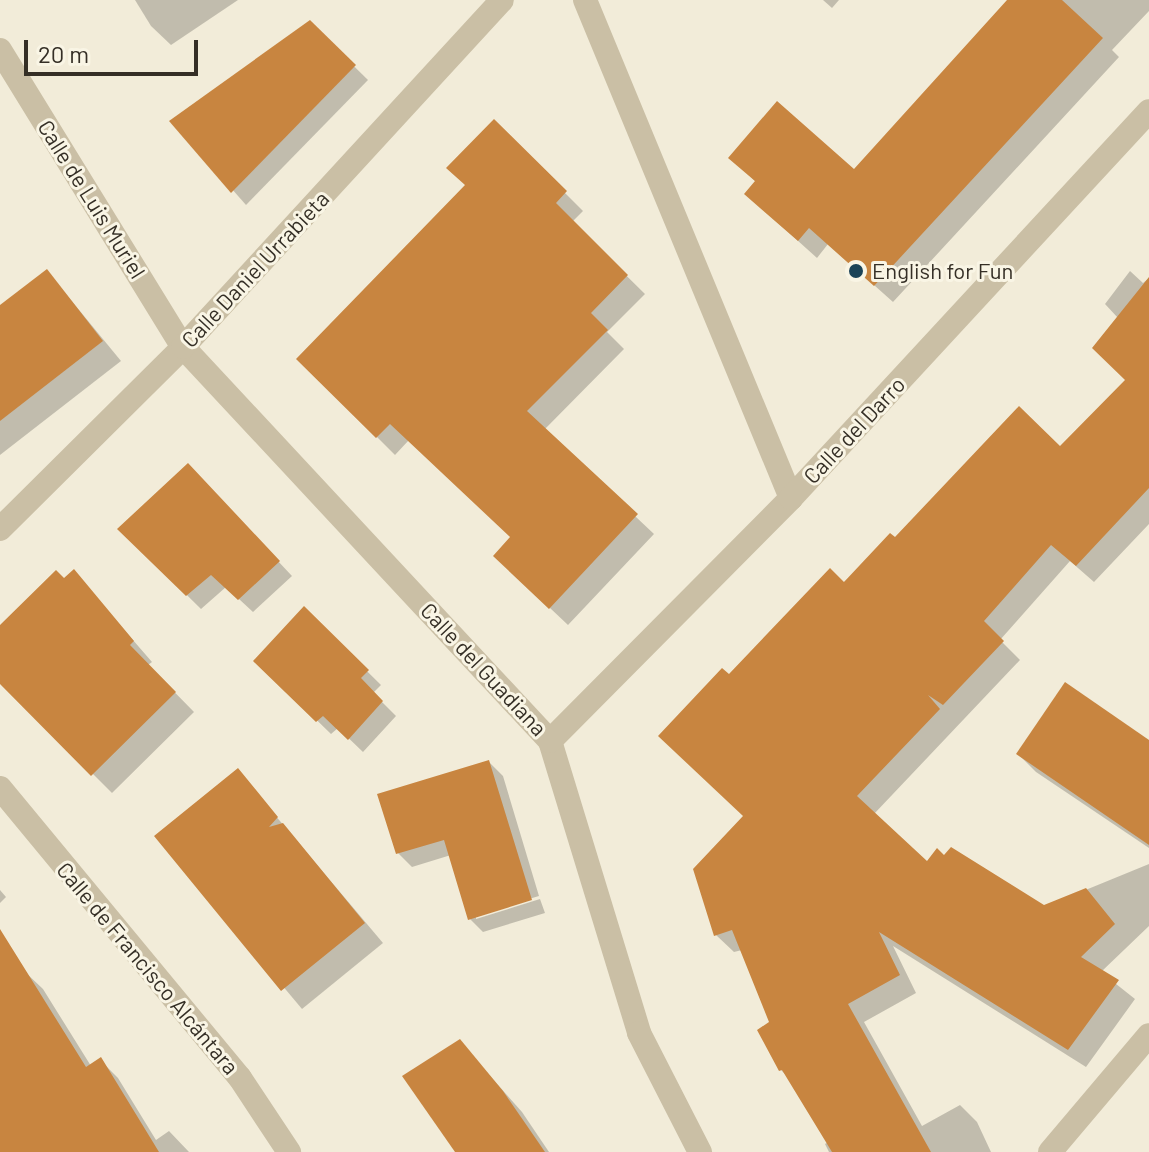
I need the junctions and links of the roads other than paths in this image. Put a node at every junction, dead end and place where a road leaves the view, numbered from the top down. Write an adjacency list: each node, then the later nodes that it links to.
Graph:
1 (502, 0): 5 (street, Calle Daniel Urrabieta)
2 (585, 0): 6 (street)
3 (0, 50): 5 (street, Calle de Luis Muriel)
4 (1149, 111): 6 (street, Calle del Darro)
5 (183, 347): 7 (street, Calle Daniel Urrabieta); 8 (street, Calle del Guadiana)
6 (791, 498): 8 (street, Calle del Darro)
7 (0, 529)
8 (550, 741): 12 (street, Calle del Guadiana)
9 (0, 788): 11 (street, Calle de Francisco Alcántara)
10 (1149, 1035): 13 (street)
11 (289, 1152)
12 (700, 1152)
13 (1050, 1152)

